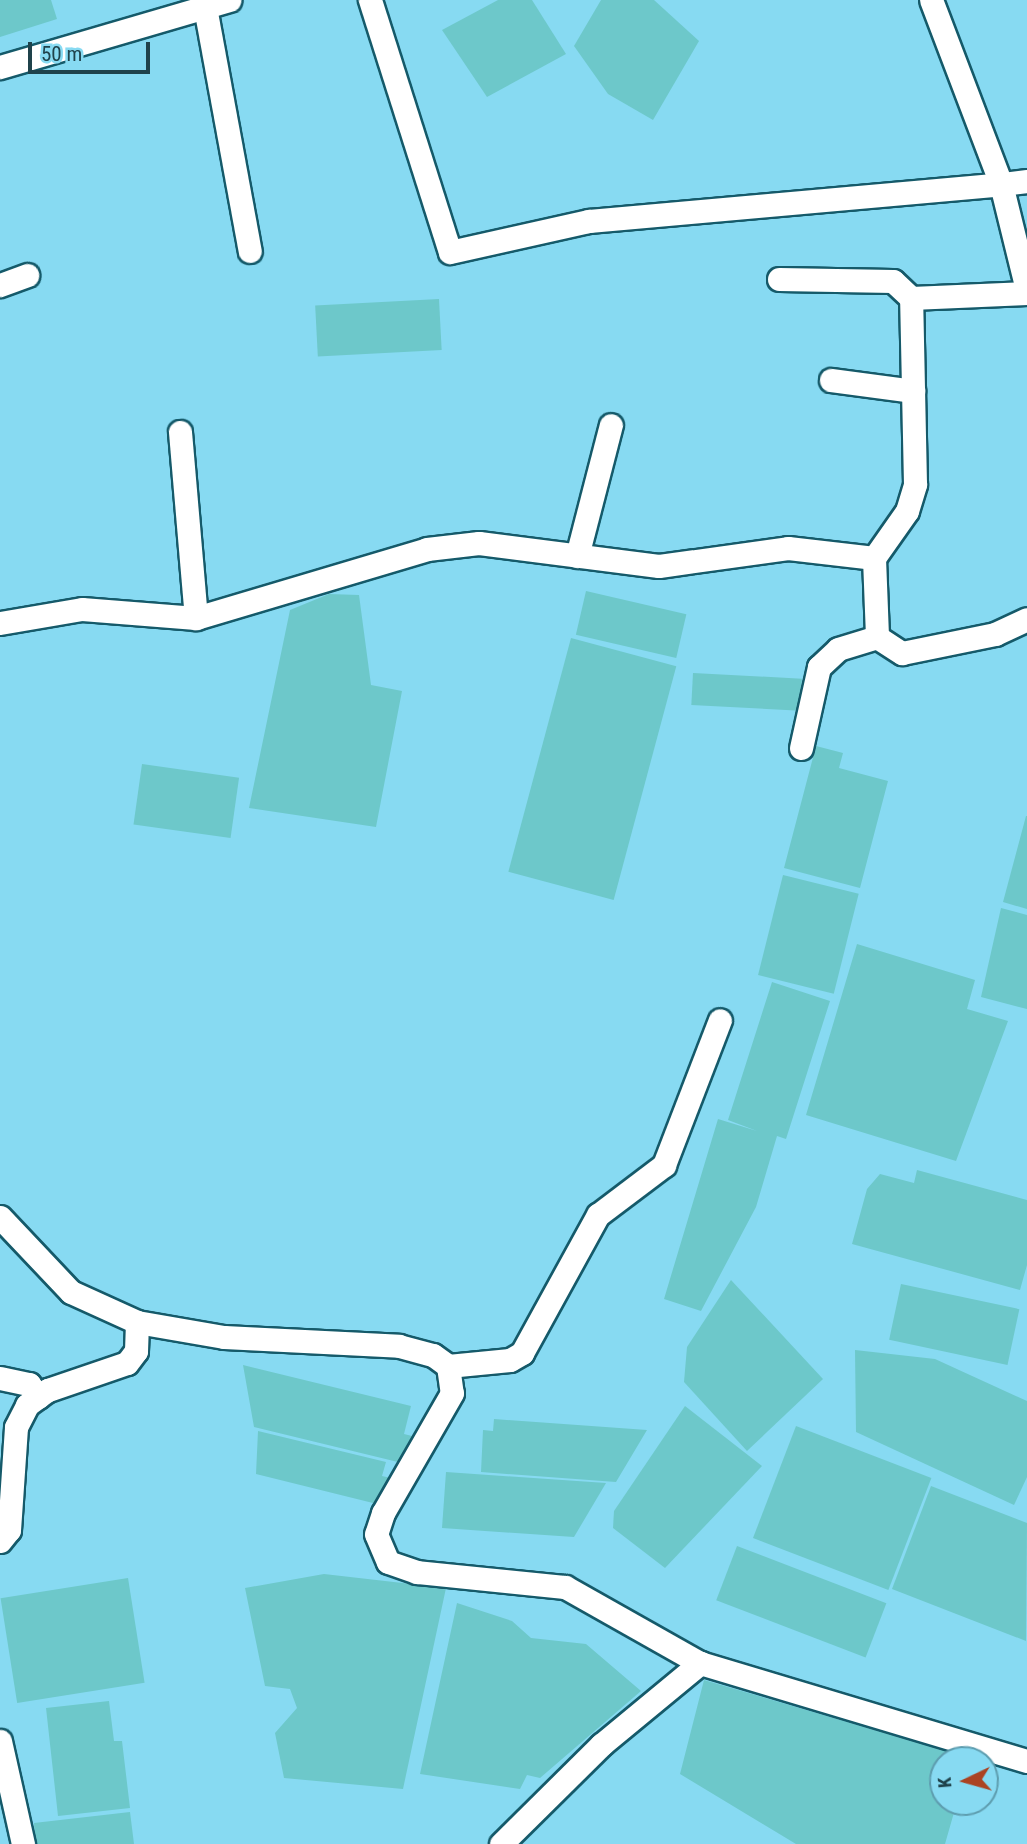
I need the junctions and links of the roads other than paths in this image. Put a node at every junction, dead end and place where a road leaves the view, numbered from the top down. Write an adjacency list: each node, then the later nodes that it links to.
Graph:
1 (229, 0): 4 (street)
2 (370, 0): 7 (street)
3 (931, 0): 7 (street)
4 (205, 7): 5 (street); 8 (street)
5 (0, 67)
6 (1027, 181): 7 (street)
7 (1001, 184): 12 (street)
8 (250, 251)
9 (27, 275): 11 (street)
10 (779, 279): 13 (street)
11 (0, 285)
12 (1027, 291): 13 (street)
13 (911, 298): 15 (street)
14 (831, 380): 15 (street)
15 (913, 391): 19 (street)
16 (611, 425): 18 (street)
17 (180, 432): 20 (street)
18 (577, 556): 19 (street); 20 (street)
19 (874, 558): 23 (street)
20 (195, 618): 22 (street)
21 (1027, 619): 23 (street)
22 (0, 623)
23 (877, 637): 24 (street)
24 (801, 748)
25 (720, 1020): 28 (street)
26 (0, 1217): 27 (street)
27 (136, 1322): 28 (street); 30 (street)
28 (448, 1366): 32 (street)
29 (0, 1378): 30 (street)
30 (38, 1396): 31 (street)
31 (0, 1541)
32 (700, 1663): 34 (street); 36 (street)
33 (0, 1741): 35 (street)
34 (1027, 1761)
35 (23, 1844)
36 (501, 1844)

